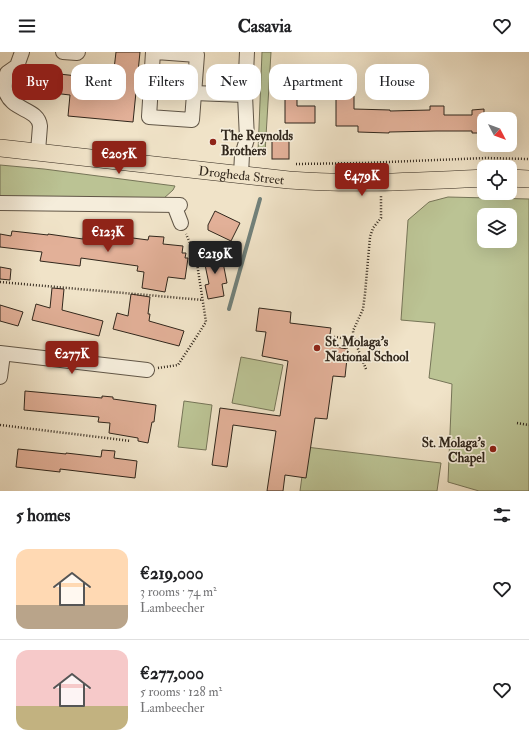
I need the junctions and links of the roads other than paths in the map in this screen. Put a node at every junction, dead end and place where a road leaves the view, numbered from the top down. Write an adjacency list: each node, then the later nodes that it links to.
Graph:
1 (22, 52): 13 (street)
2 (64, 52): 3 (street)
3 (78, 52)
4 (154, 52): 6 (street); 7 (street)
5 (247, 52): 8 (street)
6 (153, 64)
7 (196, 64)
8 (246, 64)
9 (150, 100): 10 (street)
10 (193, 100)
11 (245, 100): 14 (street)
12 (0, 148): 13 (main road, Drogheda Street)
13 (38, 151): 14 (main road, Drogheda Street)
14 (241, 174): 15 (main road, Drogheda Street)
15 (477, 178)
16 (517, 178): 17 (main road)
17 (529, 179)
18 (0, 203): 19 (street)
19 (181, 222)
20 (1, 354): 21 (street); 22 (street)
21 (147, 370)
22 (0, 377)

